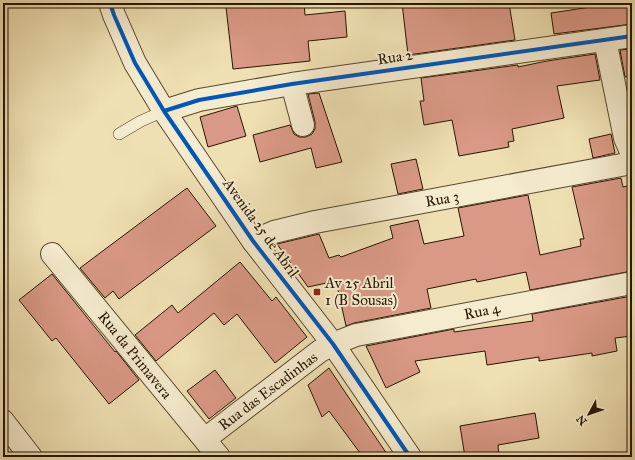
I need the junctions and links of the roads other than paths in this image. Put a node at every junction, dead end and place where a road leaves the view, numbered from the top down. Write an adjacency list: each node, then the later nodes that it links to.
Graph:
1 (110, 3): 5 (street, Avenida 25 de Abril)
2 (632, 36): 3 (street, Rua 2)
3 (605, 40): 4 (street, Rua 2); 8 (street)
4 (292, 84): 5 (street, Rua 2); 6 (street)
5 (164, 111): 7 (lane); 10 (street, Avenida 25 de Abril)
6 (303, 125)
7 (119, 134)
8 (632, 154)
9 (632, 163): 10 (street, Rua 3)
10 (253, 241): 13 (street, Avenida 25 de Abril)
11 (52, 254): 15 (street, Rua da Primavera)
12 (632, 283): 13 (street, Rua 4)
13 (333, 344): 15 (street, Rua das Escadinhas); 18 (street, Avenida 25 de Abril)
14 (3, 421): 16 (street)
15 (205, 440): 17 (street, Rua da Primavera)
16 (31, 457)
17 (219, 457)
18 (410, 457)

